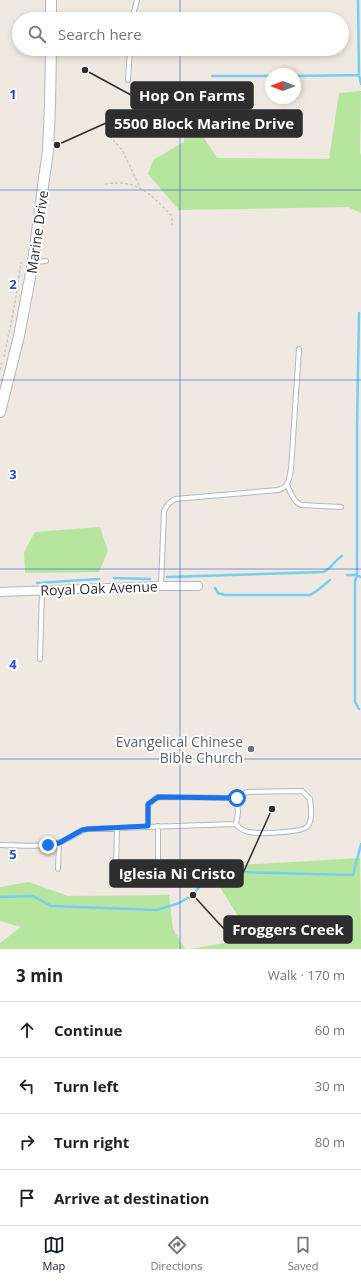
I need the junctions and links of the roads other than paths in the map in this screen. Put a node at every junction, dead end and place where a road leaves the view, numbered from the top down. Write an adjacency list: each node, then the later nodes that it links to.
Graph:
1 (51, 0): 3 (street)
2 (137, 0): 4 (lane)
3 (51, 12)
4 (134, 12)
5 (51, 56): 9 (street, Marine Drive)
6 (130, 56): 7 (lane)
7 (128, 80)
8 (46, 261): 9 (lane)
9 (33, 262): 11 (street, Marine Drive)
10 (299, 349): 12 (lane)
11 (0, 412)
12 (287, 485): 13 (lane); 14 (lane)
13 (341, 507)
14 (161, 586): 15 (street, Royal Oak Avenue); 16 (street, Royal Oak Avenue)
15 (198, 586)
16 (42, 590): 17 (street, Royal Oak Avenue); 18 (lane)
17 (0, 592)
18 (40, 660)
19 (237, 798): 20 (lane); 20 (lane); 21 (lane)
20 (236, 824): 22 (lane)
21 (148, 826): 22 (lane); 23 (lane)
22 (158, 826): 23 (lane)
23 (117, 828): 24 (lane)
24 (59, 843): 25 (lane); 26 (lane)
25 (0, 846)
26 (58, 869)

